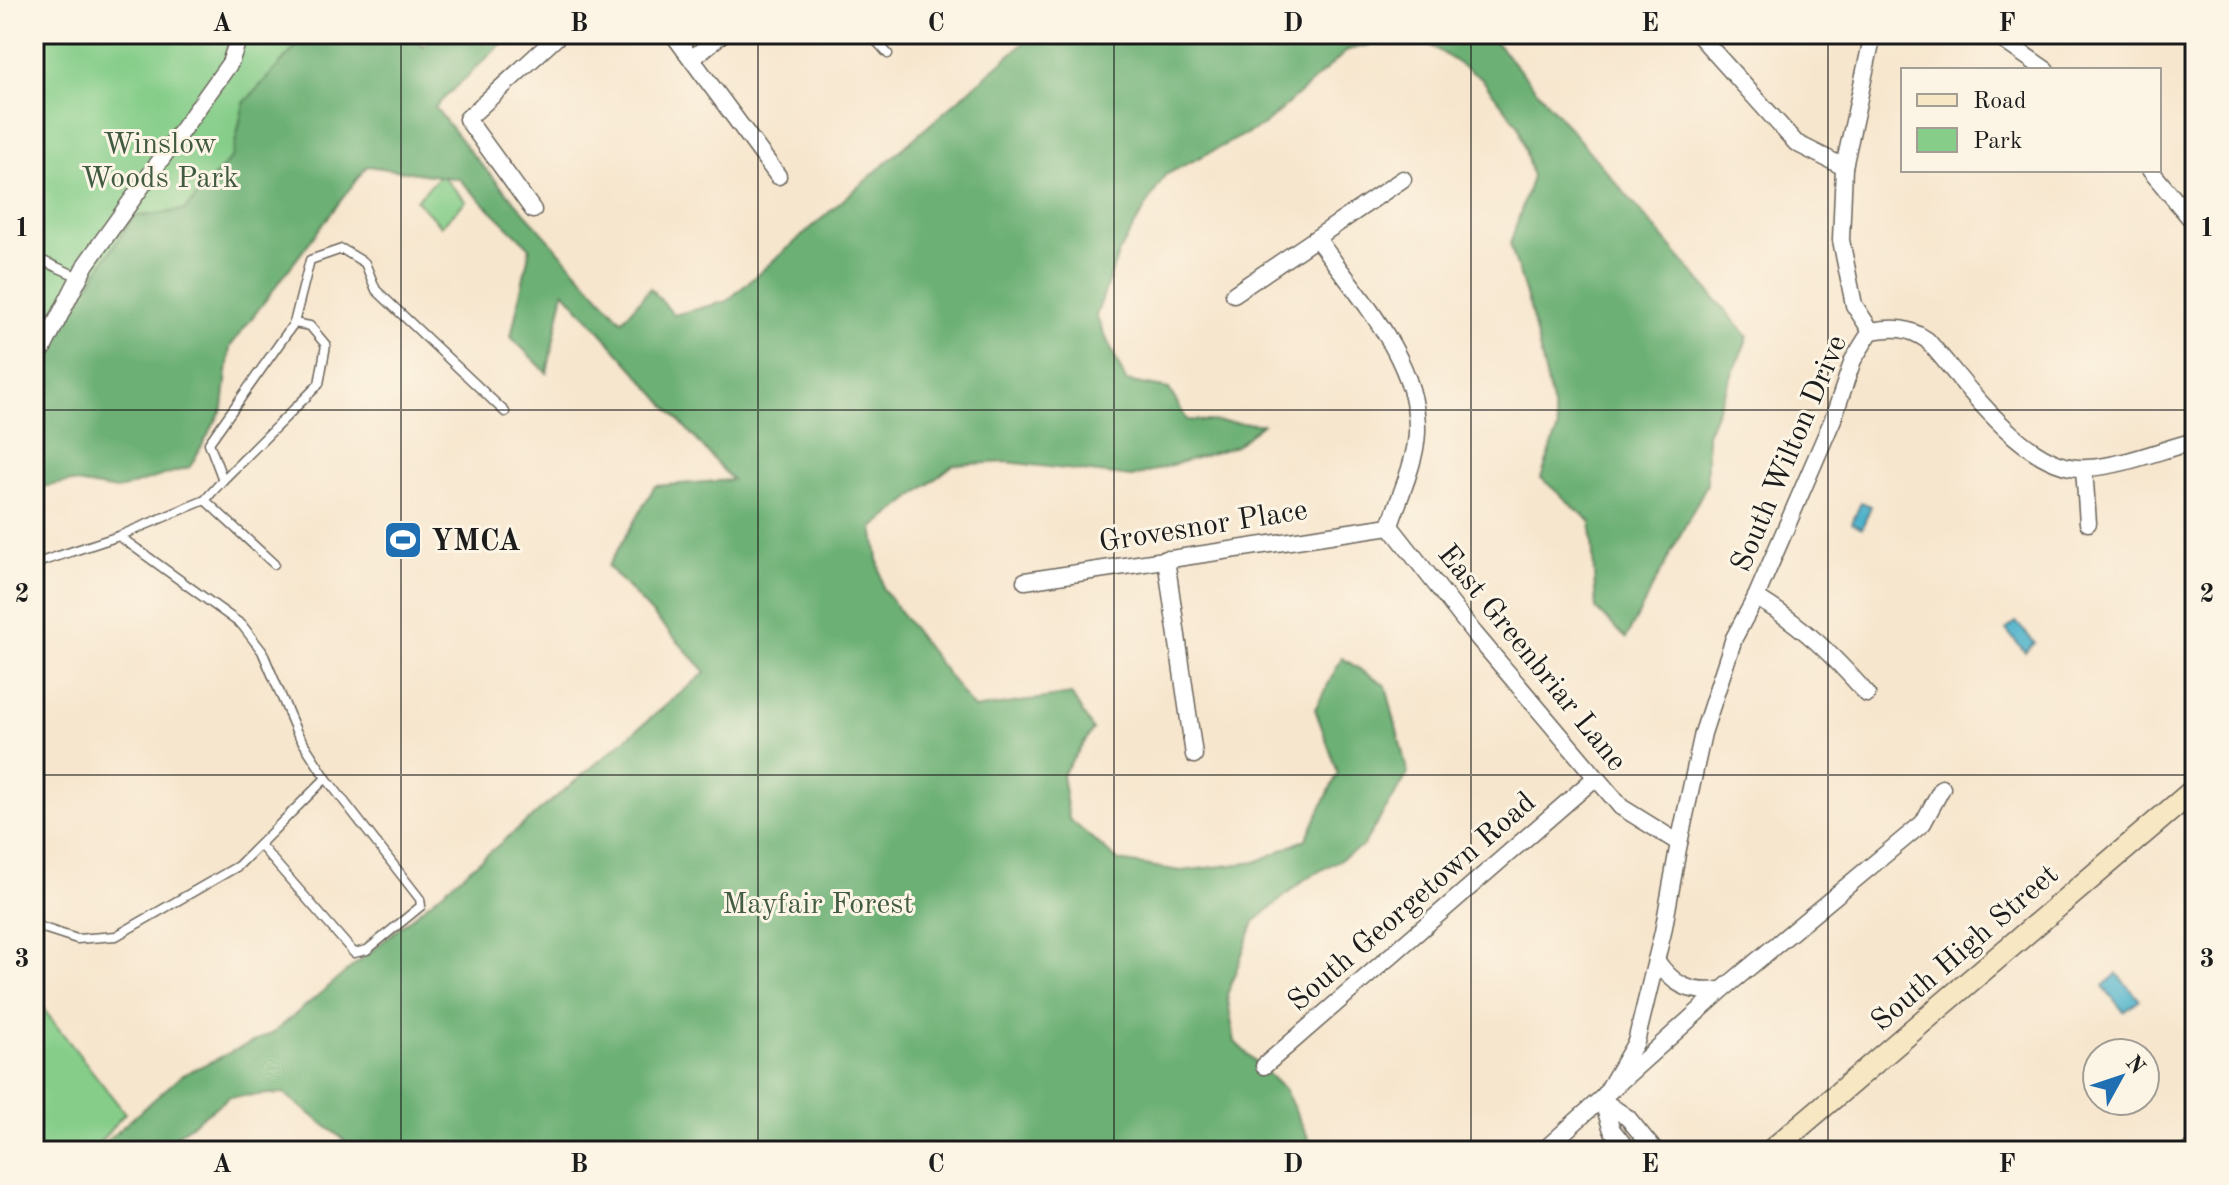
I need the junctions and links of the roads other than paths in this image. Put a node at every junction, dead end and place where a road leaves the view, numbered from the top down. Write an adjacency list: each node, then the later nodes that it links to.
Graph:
1 (240, 34): 20 (street)
2 (560, 34): 16 (street)
3 (673, 34): 10 (street)
4 (722, 34): 10 (street)
5 (870, 34): 9 (lane)
6 (1698, 34): 12 (street)
7 (1873, 34): 12 (street, South Wilton Drive)
8 (1994, 34): 11 (street)
9 (888, 54)
10 (693, 58): 14 (street)
11 (2043, 68)
12 (1844, 167): 23 (street, South Wilton Drive)
13 (2152, 172): 17 (street)
14 (778, 176)
15 (1403, 179): 18 (street)
16 (533, 210)
17 (2195, 224)
18 (1318, 240): 21 (street); 31 (street)
19 (34, 257): 20 (lane)
20 (80, 277): 24 (street)
21 (1234, 294)
22 (294, 323): 25 (lane); 28 (lane); 28 (lane)
23 (1871, 331): 27 (street); 37 (street, South Wilton Drive)
24 (34, 366)
25 (505, 412)
26 (2195, 441): 27 (street)
27 (2084, 469): 30 (street)
28 (223, 480): 29 (lane)
29 (205, 500): 32 (lane); 35 (lane)
30 (2088, 523)
31 (1390, 526): 33 (street, Grovesnor Place); 41 (street, East Greenbriar Lane)
32 (119, 536): 34 (lane); 40 (lane)
33 (1166, 559): 36 (street, Grovesnor Place); 39 (street)
34 (34, 564)
35 (274, 564)
36 (1025, 581)
37 (1756, 597): 38 (street); 44 (street, South Wilton Drive)
38 (1867, 694)
39 (1194, 755)
40 (326, 778): 45 (lane); 45 (lane)
41 (1595, 778): 44 (street, East Greenbriar Lane); 49 (street, South Georgetown Road)
42 (1942, 788): 48 (street)
43 (2195, 789): 55 (street, South High Street)
44 (1679, 843): 47 (street)
45 (260, 845): 46 (lane)
46 (34, 925)
47 (1656, 960): 48 (street); 50 (street)
48 (1722, 990): 50 (street)
49 (1264, 1066)
50 (1602, 1100): 52 (street); 53 (street); 54 (street)
51 (2195, 1144): 56 (street)
52 (1543, 1151)
53 (1629, 1151)
54 (1655, 1151)
55 (1771, 1151)
56 (2189, 1151)

